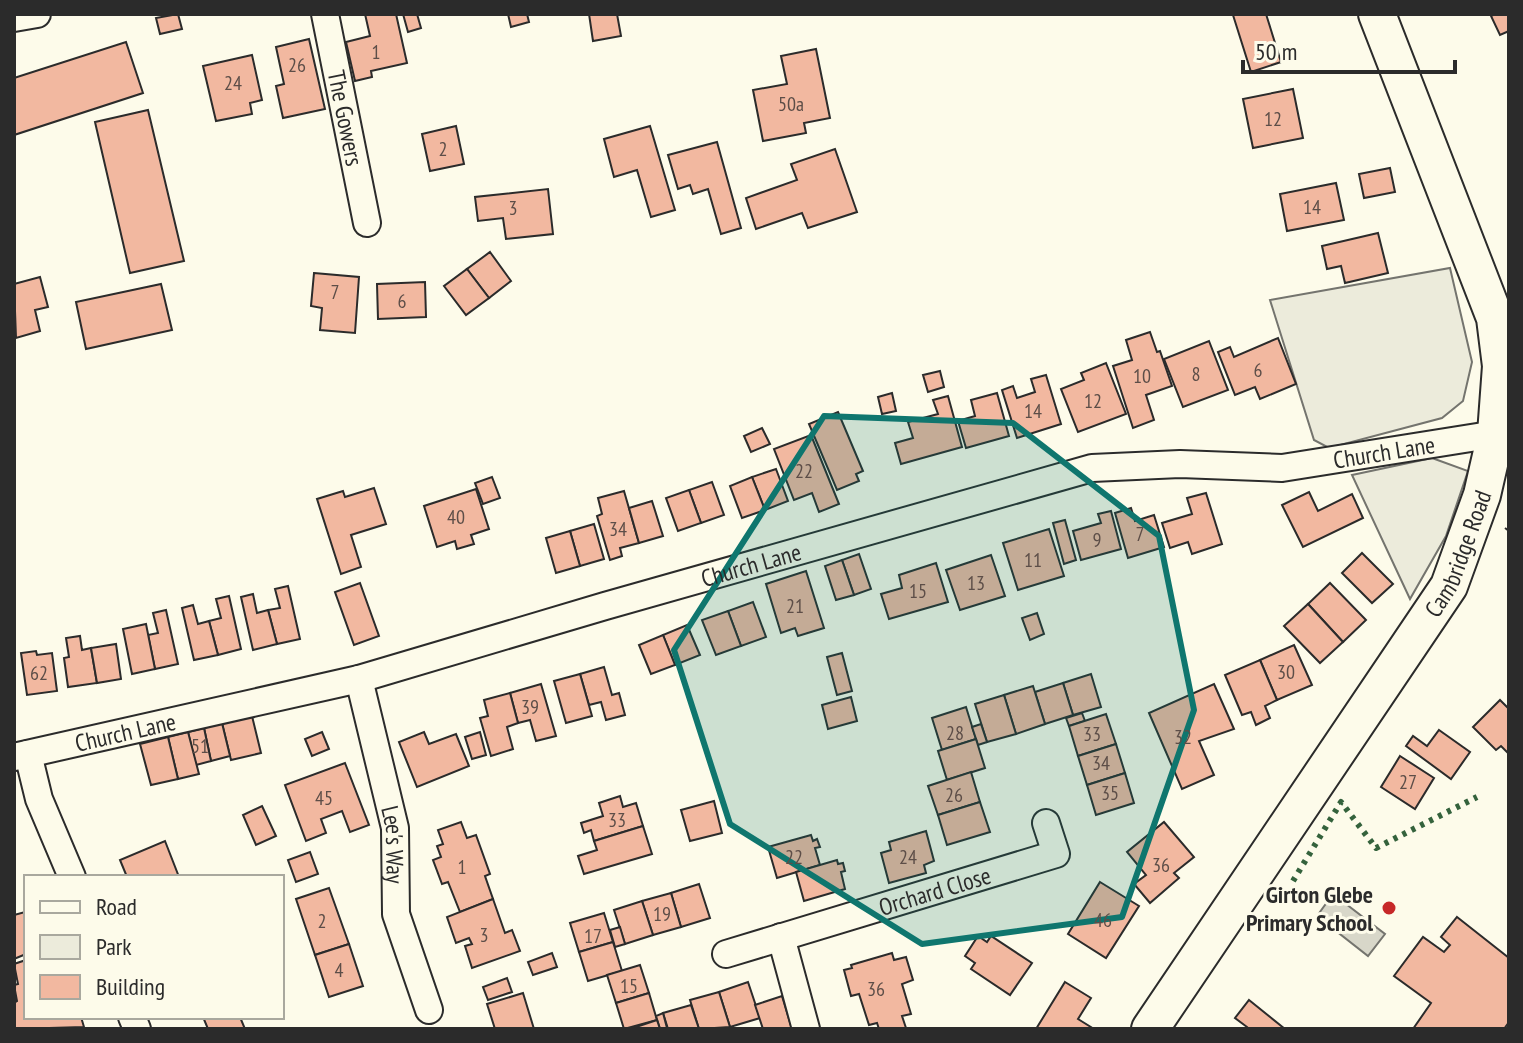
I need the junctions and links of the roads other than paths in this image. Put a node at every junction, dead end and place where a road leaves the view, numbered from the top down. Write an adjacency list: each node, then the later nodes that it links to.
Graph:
1 (37, 14): 4 (street)
2 (325, 14): 5 (street, The Gowers)
3 (1377, 14): 6 (street, Cambridge Road)
4 (14, 18)
5 (367, 223)
6 (1496, 434): 7 (street, Church Lane); 15 (street, Cambridge Road)
7 (359, 679): 8 (street, Church Lane); 13 (street, Lee's Way)
8 (21, 756): 10 (street)
9 (1046, 823): 11 (street, Orchard Close)
10 (71, 875)
11 (781, 937): 12 (street, Orchard Close); 14 (street)
12 (726, 954)
13 (429, 1010)
14 (806, 1029)
15 (1150, 1029)

